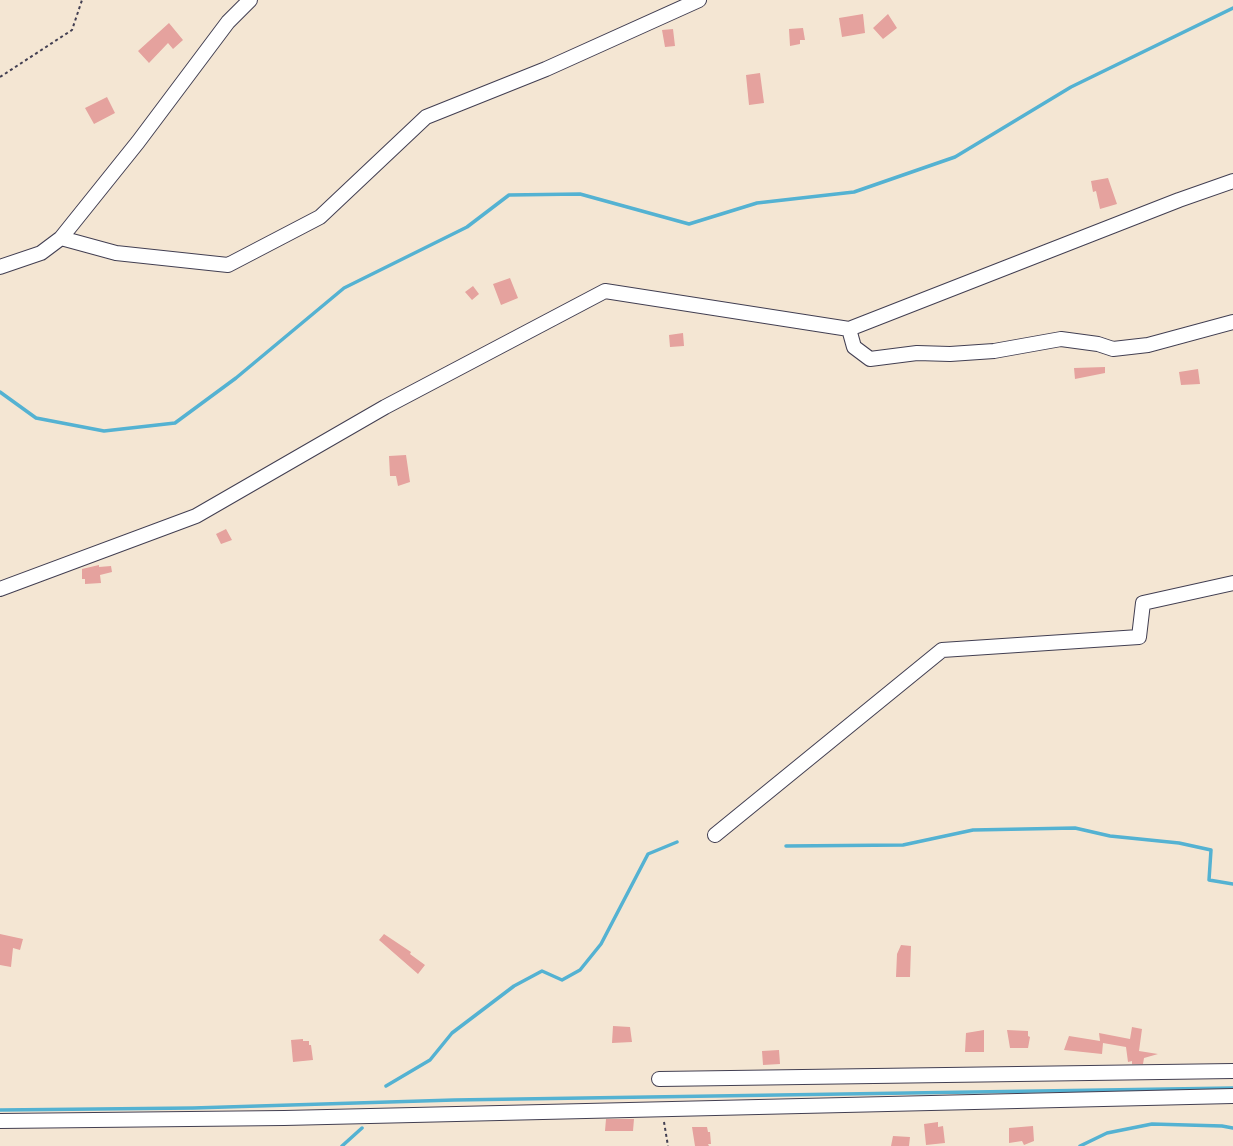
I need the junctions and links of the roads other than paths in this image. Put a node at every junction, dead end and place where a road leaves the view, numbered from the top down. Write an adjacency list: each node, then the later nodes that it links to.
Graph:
1 (250, 0): 4 (street)
2 (699, 0): 4 (street)
3 (1233, 181): 7 (street)
4 (61, 238): 5 (street)
5 (0, 267)
6 (1233, 322): 7 (street)
7 (849, 329): 9 (street)
8 (1233, 583): 10 (street)
9 (0, 589)
10 (715, 836)
11 (1233, 1071): 12 (street)
12 (659, 1079)
13 (1233, 1096): 14 (street)
14 (0, 1121)

